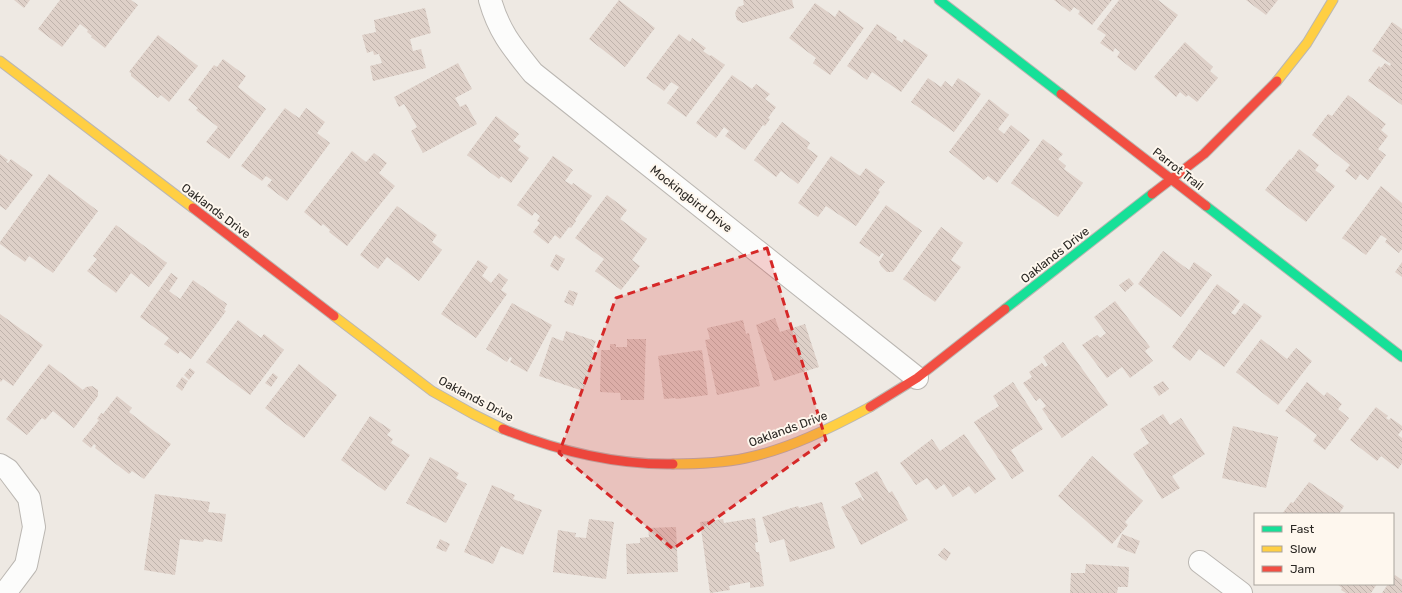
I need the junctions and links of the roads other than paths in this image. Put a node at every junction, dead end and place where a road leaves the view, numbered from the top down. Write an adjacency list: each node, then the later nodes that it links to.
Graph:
1 (490, 0): 7 (street, Mockingbird Drive)
2 (940, 0): 5 (street, Parrot Trail)
3 (1333, 0): 5 (street, Oaklands Drive)
4 (0, 61): 7 (street, Oaklands Drive)
5 (1172, 180): 6 (street, Parrot Trail); 7 (street, Oaklands Drive)
6 (1402, 357)
7 (917, 378)
8 (0, 465): 10 (street)
9 (1200, 562): 11 (street)
10 (5, 593)
11 (1241, 593)

